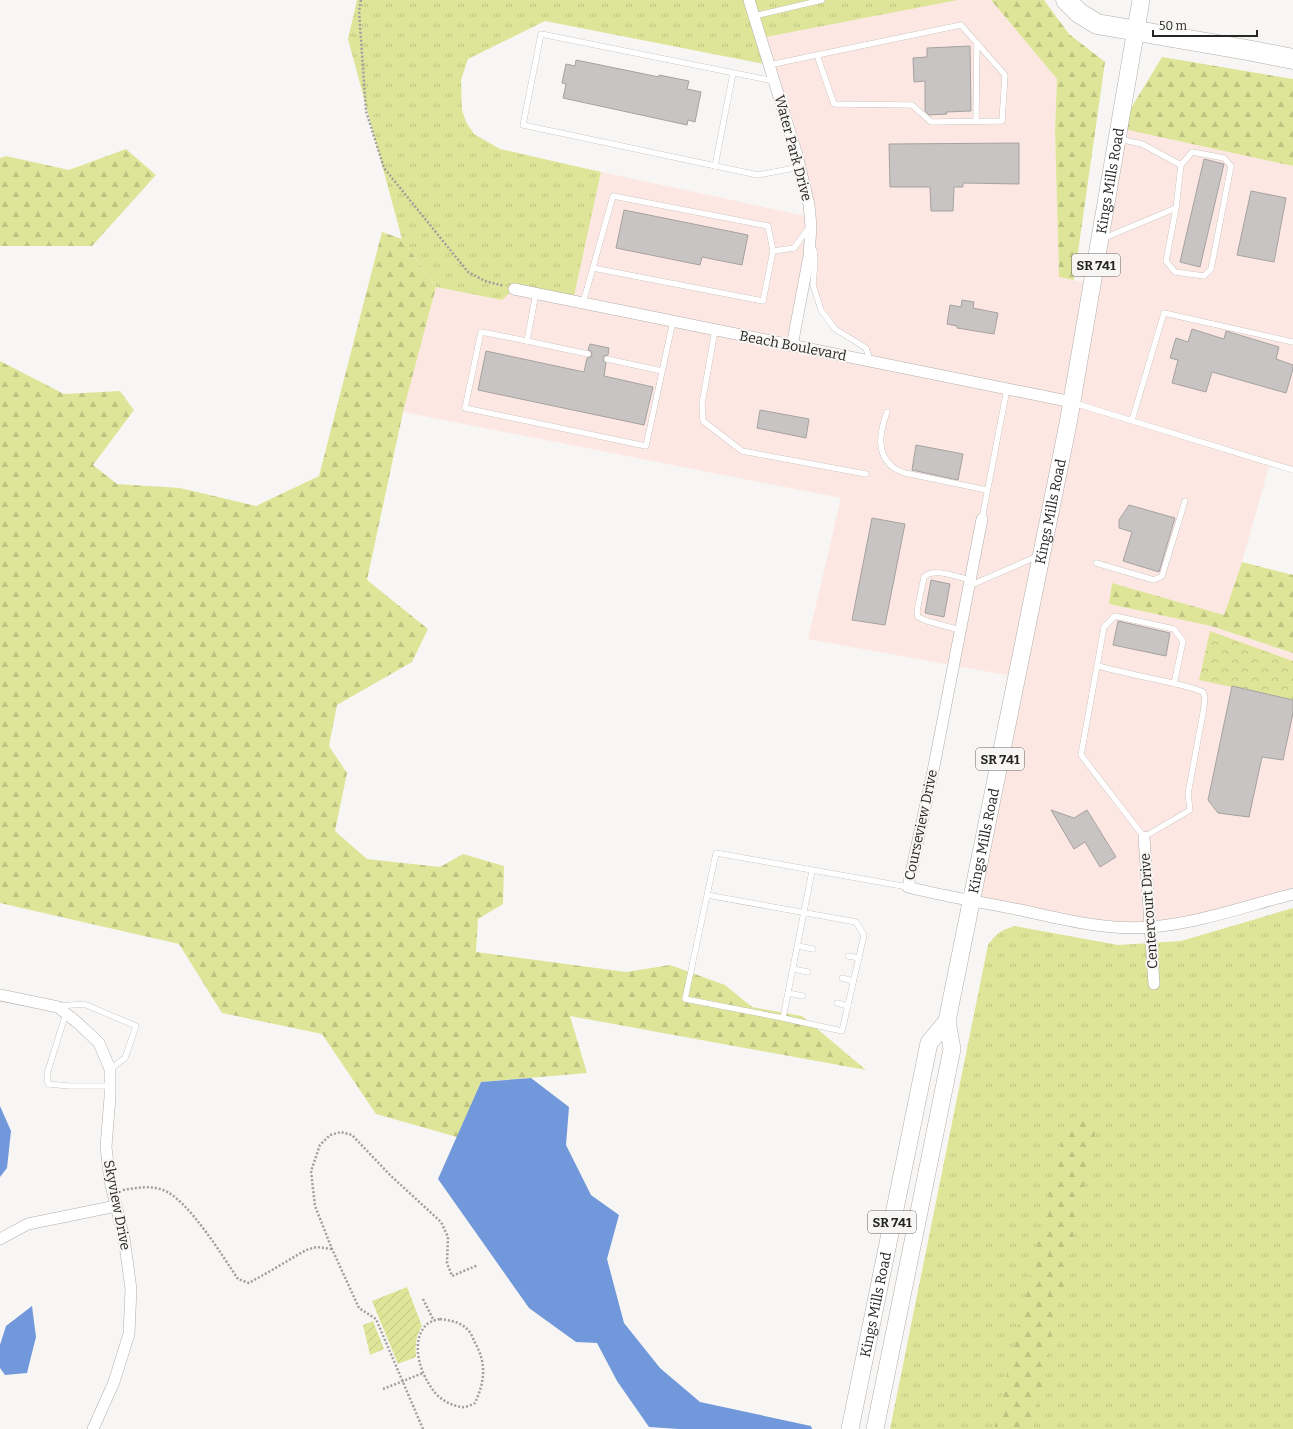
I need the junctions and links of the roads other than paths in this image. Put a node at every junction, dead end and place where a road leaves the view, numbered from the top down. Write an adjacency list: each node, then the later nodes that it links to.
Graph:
1 (749, 0): 6 (street, Water Park Drive)
2 (822, 0): 5 (lane)
3 (1066, 0): 7 (highway)
4 (1141, 0): 7 (main road, Kings Mills Road / SR 741)
5 (806, 2): 6 (lane)
6 (754, 16): 11 (street, Water Park Drive)
7 (1135, 31): 10 (highway); 15 (main road, Kings Mills Road / SR 741)
8 (977, 43): 9 (lane); 14 (lane); 14 (lane)
9 (817, 55): 11 (lane); 14 (lane)
10 (1293, 59)
11 (769, 65): 13 (street, Water Park Drive)
12 (733, 73): 13 (lane); 17 (lane); 17 (lane)
13 (774, 81): 18 (street, Water Park Drive)
14 (976, 121)
15 (1117, 139): 16 (lane); 21 (main road, Kings Mills Road / SR 741)
16 (1182, 165): 19 (lane); 19 (lane)
17 (715, 166): 18 (lane)
18 (800, 167): 20 (street, Water Park Drive)
19 (1176, 208): 21 (lane)
20 (811, 226): 22 (lane); 31 (street, Water Park Drive); 34 (lane)
21 (1100, 240): 37 (main road, Kings Mills Road / SR 741)
22 (773, 251): 23 (lane); 23 (lane)
23 (593, 268): 26 (lane)
24 (514, 289): 25 (street, Beach Boulevard)
25 (536, 293): 26 (street, Beach Boulevard); 29 (lane)
26 (583, 303): 27 (street, Beach Boulevard)
27 (673, 321): 28 (street, Beach Boulevard); 35 (lane)
28 (715, 330): 31 (street, Beach Boulevard); 41 (lane)
29 (527, 341): 32 (lane); 35 (lane)
30 (1293, 342): 39 (lane)
31 (792, 346): 34 (street, Beach Boulevard)
32 (588, 354)
33 (607, 359): 35 (lane)
34 (870, 361): 36 (street, Beach Boulevard)
35 (662, 371)
36 (1006, 389): 37 (street, Beach Boulevard); 42 (lane)
37 (1072, 402): 39 (lane); 45 (main road, Kings Mills Road / SR 741)
38 (887, 412): 42 (lane)
39 (1132, 420): 40 (lane)
40 (1293, 468)
41 (866, 474)
42 (987, 490): 44 (lane)
43 (1185, 502): 46 (lane)
44 (982, 519): 47 (street, Courseview Drive)
45 (1042, 555): 47 (lane); 56 (main road, Kings Mills Road / SR 741)
46 (1096, 563)
47 (969, 583): 48 (street, Courseview Drive); 48 (lane)
48 (960, 630): 53 (street, Courseview Drive)
49 (1098, 666): 50 (lane); 50 (lane); 51 (lane)
50 (1174, 684): 51 (lane)
51 (1144, 838): 58 (street, Centercourt Drive)
52 (812, 871): 53 (lane); 55 (lane); 57 (lane)
53 (908, 887): 56 (street, Courseview Drive)
54 (1293, 894): 58 (street, Courseview Drive)
55 (707, 895): 57 (lane); 74 (lane)
56 (971, 900): 58 (street, Courseview Drive); 75 (main road, Kings Mills Road / SR 741)
57 (804, 913): 59 (lane); 62 (lane)
58 (1150, 927): 67 (street, Centercourt Drive)
59 (798, 946): 60 (lane); 63 (lane)
60 (813, 949)
61 (848, 956): 62 (lane)
62 (859, 958): 66 (lane)
63 (793, 969): 64 (lane); 68 (lane)
64 (808, 972)
65 (842, 978): 66 (lane)
66 (853, 981): 72 (lane)
67 (1154, 984)
68 (788, 993): 70 (lane); 74 (lane)
69 (0, 995): 73 (street)
70 (803, 996)
71 (837, 1003): 72 (lane)
72 (848, 1006): 74 (lane)
73 (62, 1010): 76 (street, Skyview Drive); 76 (lane); 77 (lane)
74 (783, 1018)
75 (947, 1021): 81 (main road, Kings Mills Road / SR 741); 82 (main road, Kings Mills Road / SR 741)
76 (110, 1069): 77 (street, Skyview Drive)
77 (110, 1086): 78 (street, Skyview Drive)
78 (116, 1206): 79 (street); 80 (street, Skyview Drive)
79 (0, 1239)
80 (93, 1429)
81 (850, 1429)
82 (874, 1429)

